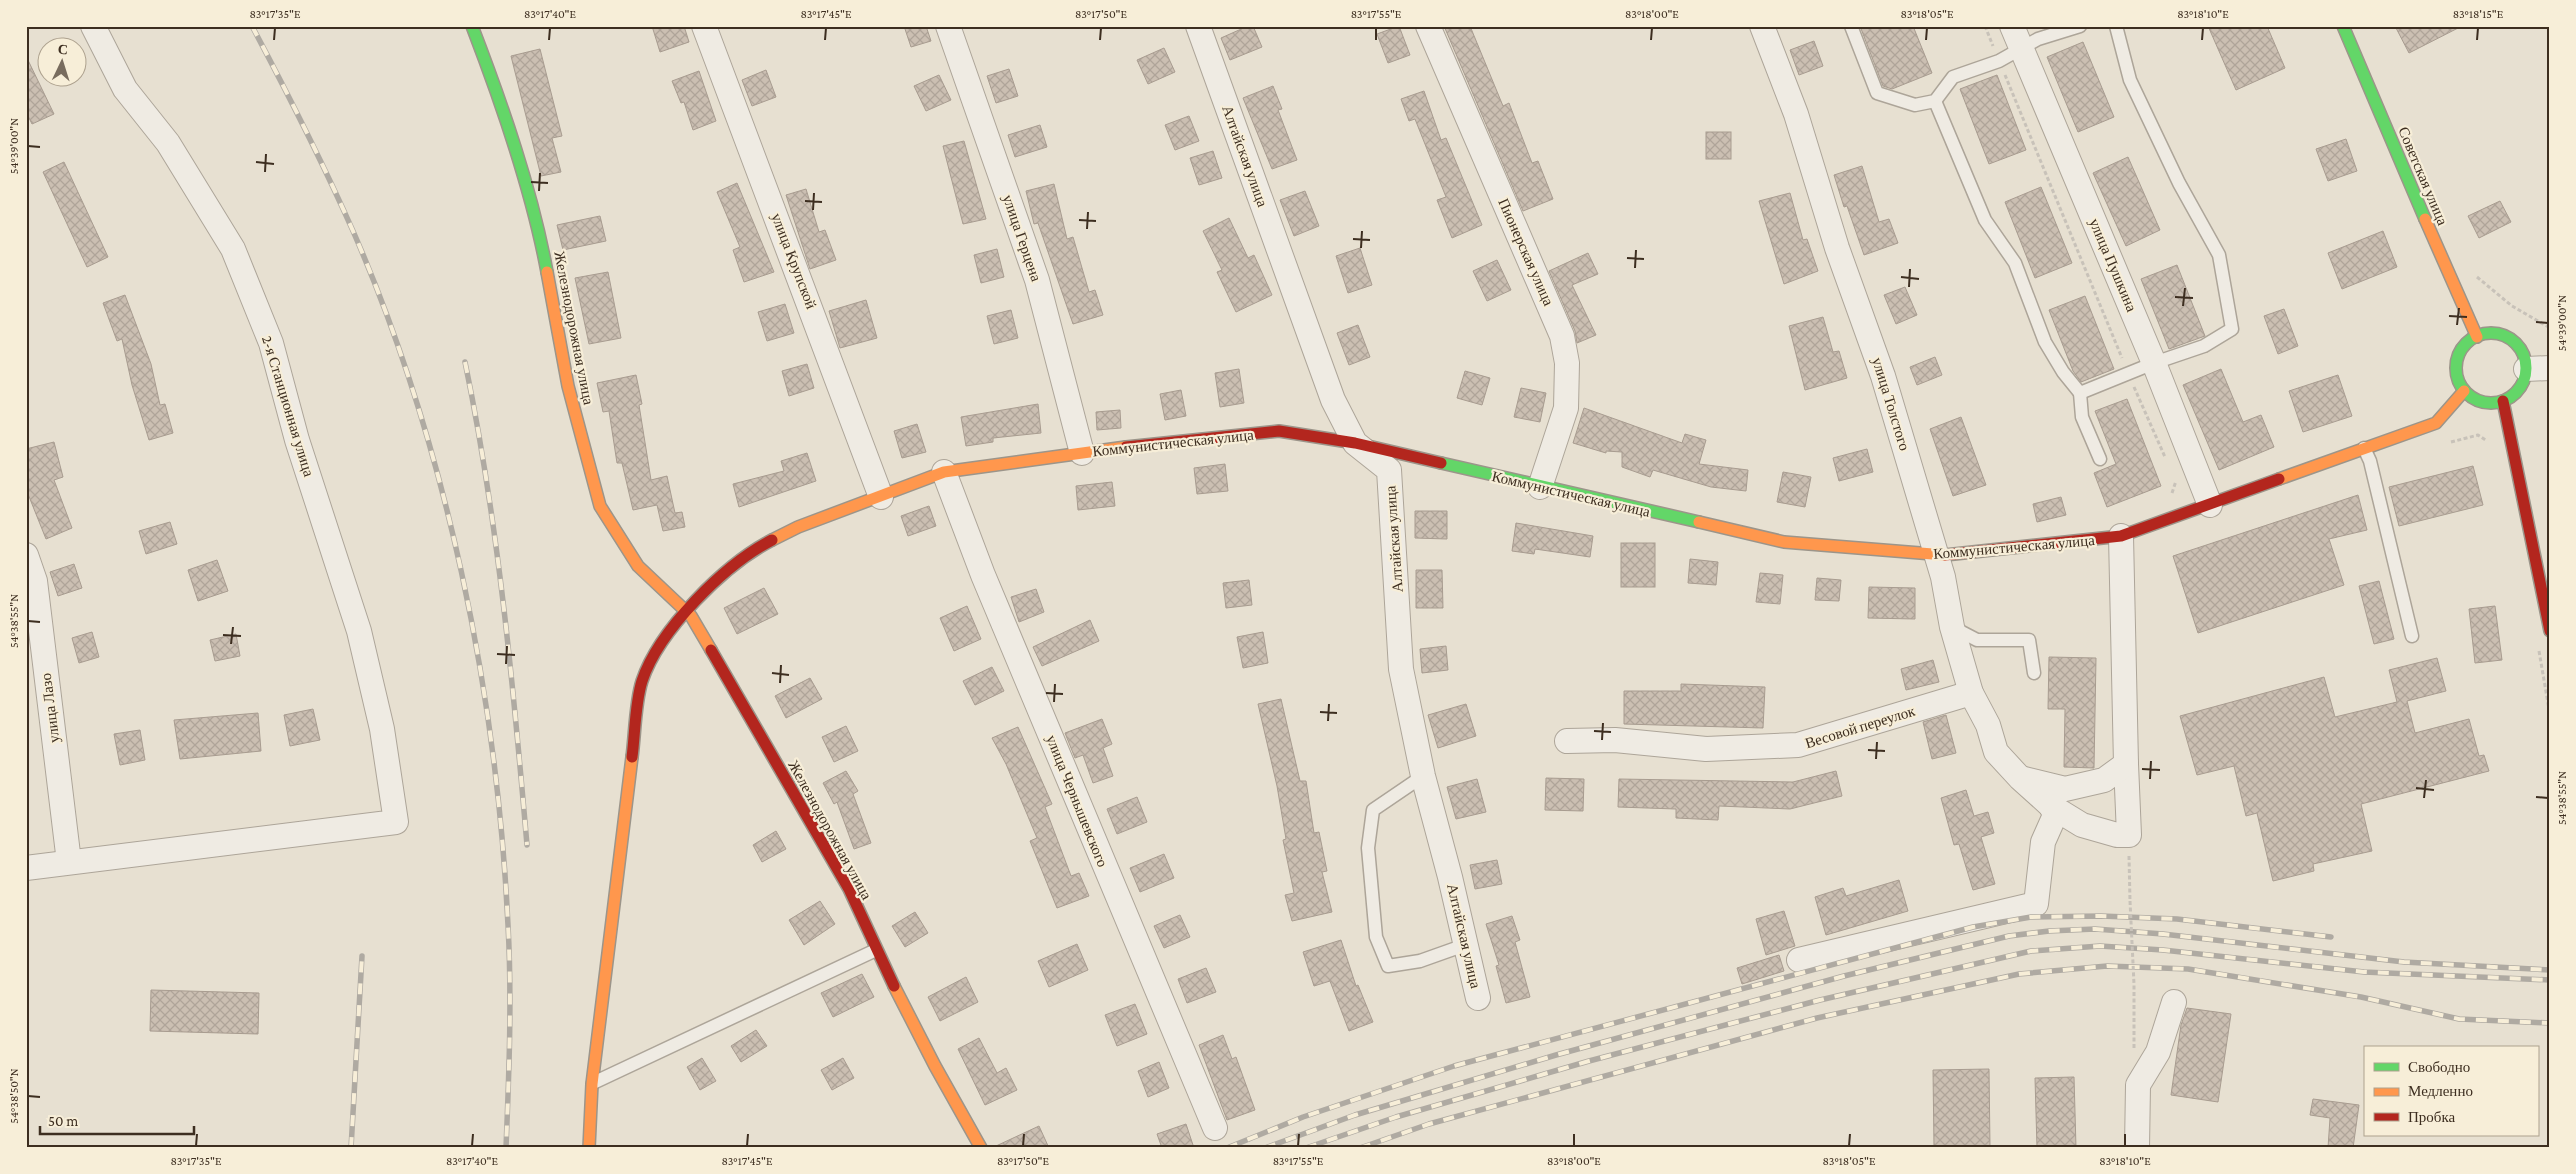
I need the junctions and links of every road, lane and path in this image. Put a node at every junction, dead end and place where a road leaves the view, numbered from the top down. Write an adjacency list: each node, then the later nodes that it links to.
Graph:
1 (93, 26): 57 (street, 2-я Станционная улица)
2 (472, 26): 43 (street, Железнодорожная улица)
3 (704, 26): 37 (street, улица Крупской)
4 (948, 26): 31 (street, улица Герцена)
5 (1198, 26): 27 (street, Алтайская улица)
6 (1428, 26): 36 (street, Пионерская улица)
7 (1762, 26): 42 (street, улица Толстого)
8 (1851, 26): 16 (lane)
9 (1985, 26): 15 (path)
10 (2012, 26): 14 (street, улица Пушкина)
11 (2080, 26): 14 (lane)
12 (2116, 26): 20 (lane)
13 (2344, 26): 19 (street, Советская улица)
14 (2022, 48): 15 (lane); 20 (street, улица Пушкина)
15 (1999, 60): 16 (lane); 23 (path)
16 (1935, 101): 25 (lane)
17 (2473, 268): 18 (path)
18 (2550, 328)
19 (2477, 337): 22 (street); 24 (street)
20 (2154, 363): 23 (lane); 38 (street, улица Пушкина)
21 (2550, 368): 22 (street)
22 (2526, 369): 26 (street)
23 (2128, 374): 25 (lane); 33 (path)
24 (2464, 391): 26 (street); 30 (street, Коммунистическая улица)
25 (2080, 393): 32 (lane)
26 (2503, 401): 45 (street)
27 (1355, 443): 31 (street, Коммунистическая улица); 36 (street, Коммунистическая улица); 53 (street, Алтайская улица)
28 (2442, 444): 29 (path)
29 (2491, 446)
30 (2364, 448): 38 (street, Коммунистическая улица); 46 (lane)
31 (1082, 453): 34 (street, Коммунистическая улица)
32 (2100, 459)
33 (2168, 464)
34 (944, 472): 37 (street, Коммунистическая улица); 66 (street, улица Чернышевского)
35 (2172, 473): 39 (path)
36 (1540, 487): 42 (street, Коммунистическая улица)
37 (881, 497): 43 (street, Коммунистическая улица)
38 (2210, 505): 39 (street, Коммунистическая улица)
39 (2163, 520): 40 (street, Коммунистическая улица)
40 (2121, 536): 42 (street, Коммунистическая улица); 52 (street)
41 (26, 555): 57 (street, улица Лазо)
42 (1937, 556): 44 (street, улица Толстого)
43 (685, 613): 60 (street, Железнодорожная улица); 65 (street)
44 (1952, 627): 48 (lane); 49 (street, улица Толстого)
45 (2550, 632)
46 (2412, 636)
47 (2539, 648): 50 (path)
48 (2034, 673)
49 (1971, 693): 51 (street, Весовой переулок); 54 (street, улица Толстого)
50 (2550, 715)
51 (1567, 741)
52 (2126, 764): 54 (street); 56 (street)
53 (1423, 776): 59 (street, Алтайская улица); 59 (lane)
54 (2020, 778): 55 (street, улица Толстого)
55 (2051, 806): 56 (street, улица Толстого); 61 (street)
56 (2129, 835): 64 (path, bridge)
57 (69, 862): 58 (street)
58 (26, 868)
59 (1465, 944): 62 (street, Алтайская улица)
60 (876, 950): 65 (lane); 68 (street, Железнодорожная улица)
61 (1799, 960)
62 (1478, 998)
63 (2174, 1002): 69 (street)
64 (2133, 1048)
65 (592, 1084): 67 (street)
66 (1215, 1128)
67 (589, 1148)
68 (981, 1148)
69 (2137, 1148)

